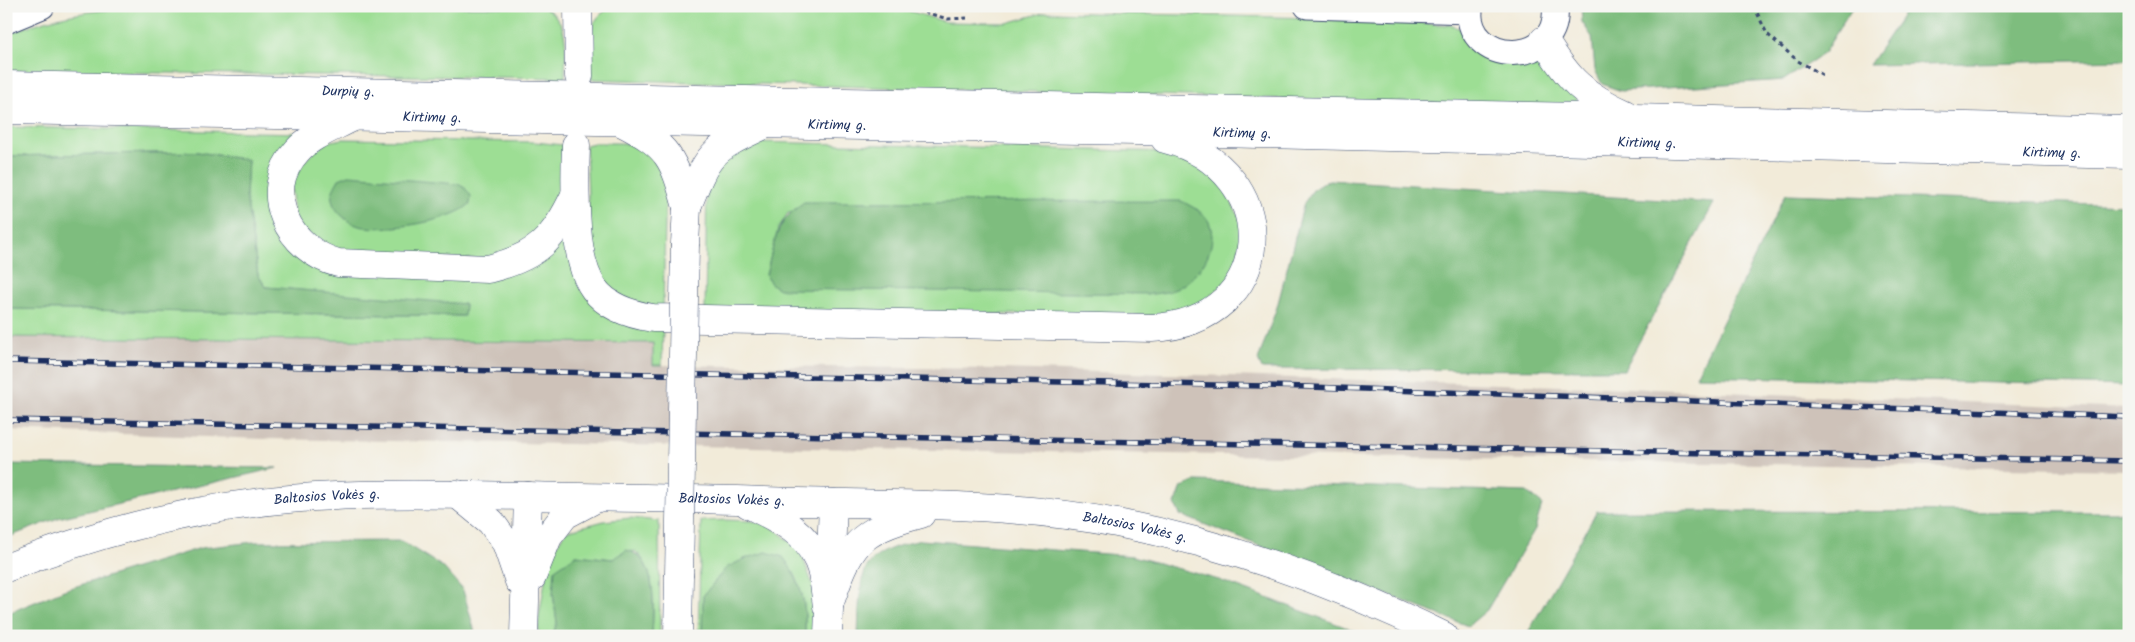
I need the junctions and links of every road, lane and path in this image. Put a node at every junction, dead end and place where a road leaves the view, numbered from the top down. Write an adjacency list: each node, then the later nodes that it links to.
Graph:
1 (42, 6): 9 (street)
2 (578, 6): 12 (main road)
3 (861, 6): 8 (path)
4 (1307, 6): 7 (street)
5 (1555, 6): 10 (street)
6 (1754, 6): 11 (path)
7 (1470, 9): 10 (street)
8 (966, 18)
9 (6, 21)
10 (1544, 40): 17 (main road)
11 (1823, 75)
12 (579, 76)
13 (6, 86): 14 (main road, Durpių g.)
14 (690, 99): 17 (main road, Kirtimų g.)
15 (6, 110): 16 (main road, Durpių g.)
16 (354, 116): 18 (main road, Kirtimų g.); 24 (main road)
17 (1635, 118): 20 (main road, Kirtimų g.)
18 (619, 122): 19 (main road, Kirtimų g.); 25 (main road)
19 (768, 124): 21 (main road, Kirtimų g.); 25 (main road)
20 (2129, 130)
21 (1137, 131): 23 (main road, Kirtimų g.); 24 (main road)
22 (576, 145): 24 (main road)
23 (2129, 155)
24 (575, 195)
25 (687, 207): 36 (main road, bridge)
26 (457, 494): 27 (main road, Baltosios Vokės g.); 32 (main road, Baltosios Vokės g.); 33 (main road)
27 (528, 496): 28 (main road, Baltosios Vokės g.); 33 (main road)
28 (598, 497): 29 (main road, Baltosios Vokės g.); 33 (main road)
29 (740, 500): 30 (main road, Baltosios Vokės g.); 34 (main road)
30 (833, 503): 31 (main road, Baltosios Vokės g.); 34 (main road)
31 (952, 506): 34 (main road); 38 (main road, Baltosios Vokės g.)
32 (6, 568)
33 (525, 597): 35 (main road)
34 (828, 608): 37 (main road)
35 (524, 636)
36 (678, 636)
37 (828, 636)
38 (1444, 636)

